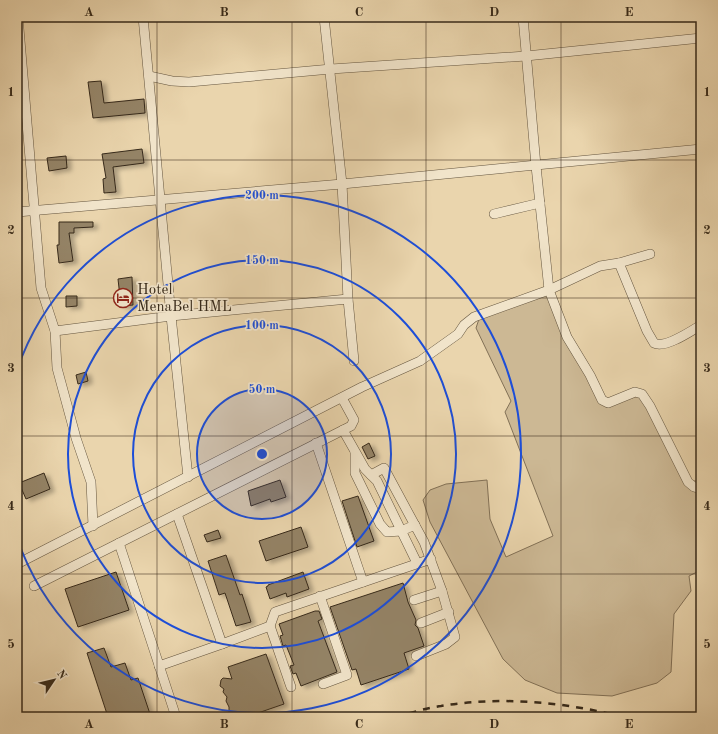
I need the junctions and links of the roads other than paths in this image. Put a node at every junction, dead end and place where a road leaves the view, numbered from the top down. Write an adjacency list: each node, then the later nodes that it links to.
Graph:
1 (18, 17): 14 (street)
2 (143, 17): 8 (street)
3 (324, 17): 7 (street)
4 (523, 17): 6 (street)
5 (701, 38): 6 (street)
6 (526, 56): 7 (street); 10 (street)
7 (331, 69): 8 (street); 11 (street)
8 (149, 76): 12 (street)
9 (701, 149): 10 (street)
10 (536, 166): 11 (street); 13 (street)
11 (342, 184): 12 (street); 20 (street)
12 (161, 199): 14 (street); 21 (street)
13 (540, 203): 16 (street); 19 (street)
14 (33, 210): 15 (street); 23 (street)
15 (17, 212)
16 (494, 214)
17 (650, 254): 18 (street)
18 (619, 263): 19 (street); 22 (street)
19 (549, 290): 25 (street); 31 (street)
20 (348, 299): 21 (street); 24 (street)
21 (171, 316): 23 (street); 30 (street)
22 (701, 325)
23 (55, 331): 34 (street)
24 (354, 361)
25 (342, 398): 26 (street); 30 (street)
26 (343, 430): 27 (street); 28 (street)
27 (316, 443): 32 (street); 40 (street)
28 (356, 452): 29 (street); 35 (street)
29 (371, 475): 33 (street); 35 (street)
30 (188, 477): 34 (street)
31 (701, 489)
32 (176, 514): 36 (street); 48 (street)
33 (415, 524): 35 (street); 37 (street)
34 (93, 526): 39 (street)
35 (401, 531): 38 (street)
36 (119, 543): 41 (street); 50 (street)
37 (431, 559): 38 (street); 42 (street)
38 (417, 563): 40 (street)
39 (17, 564)
40 (363, 582): 43 (street)
41 (34, 586)
42 (442, 591): 44 (street); 45 (street)
43 (320, 596): 47 (street); 51 (street)
44 (414, 600)
45 (449, 612): 46 (street); 49 (street)
46 (421, 623)
47 (270, 626): 48 (street); 52 (street)
48 (222, 644): 50 (street)
49 (416, 656)
50 (159, 666): 53 (street)
51 (324, 684)
52 (291, 687)
53 (176, 717)

